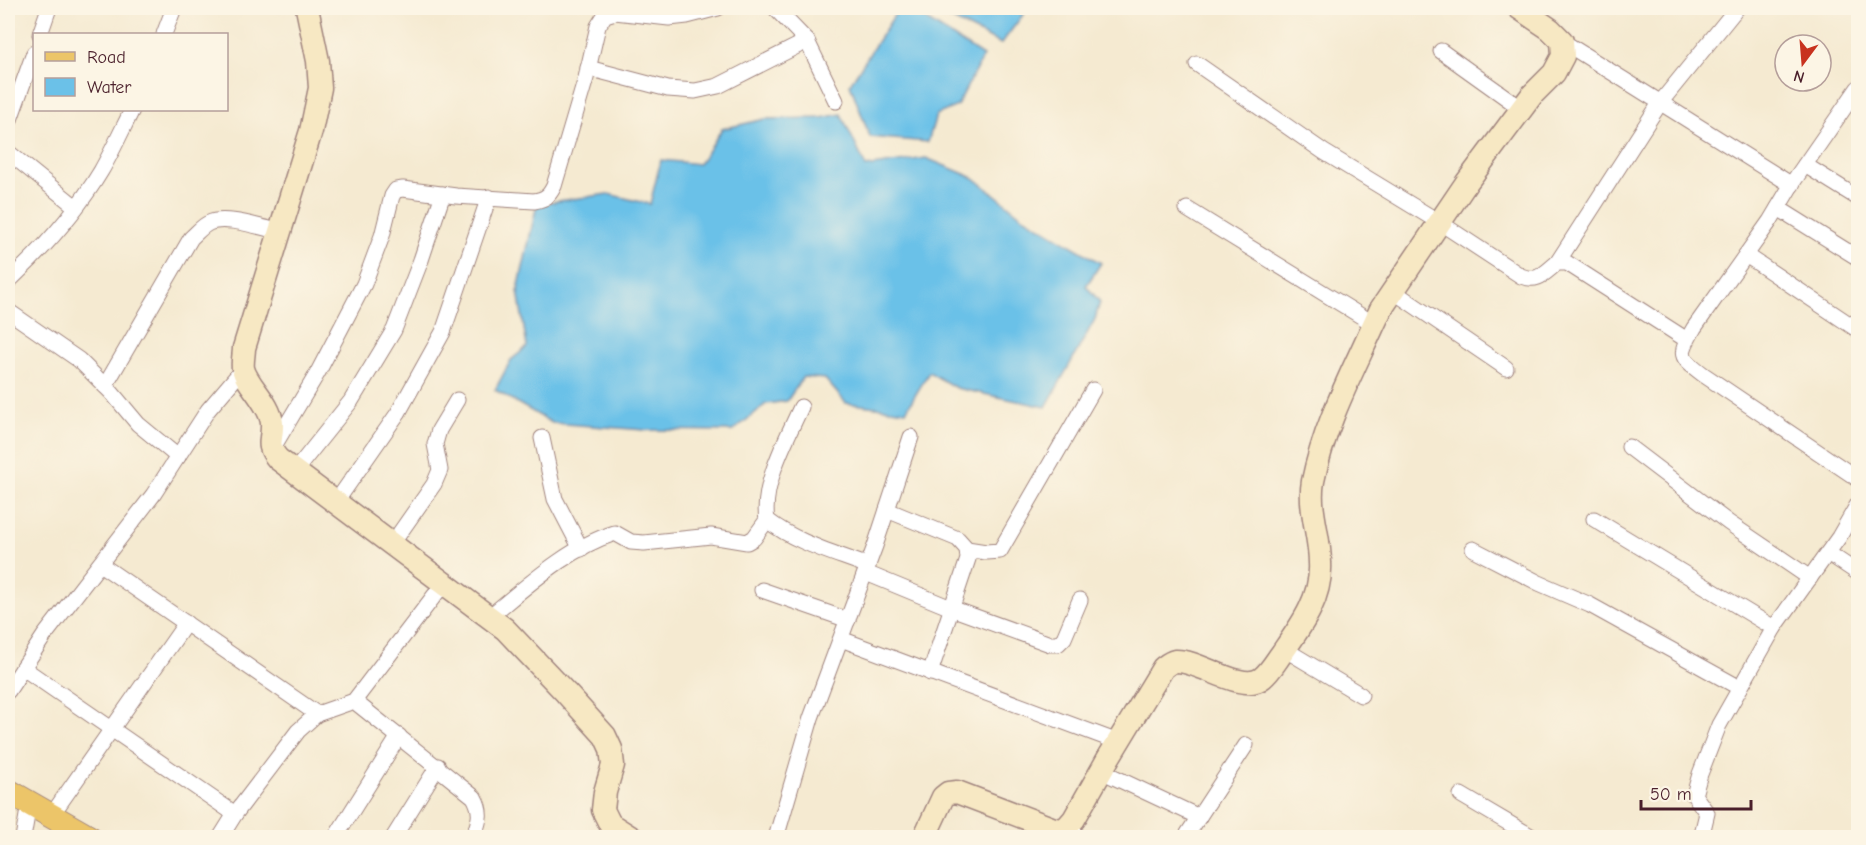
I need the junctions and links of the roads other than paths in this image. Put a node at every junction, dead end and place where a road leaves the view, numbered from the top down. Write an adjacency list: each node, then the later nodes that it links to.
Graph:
1 (49, 8): 8 (street)
2 (174, 8): 9 (street)
3 (307, 8): 32 (street)
4 (718, 8): 15 (street)
5 (775, 8): 10 (street)
6 (1519, 8): 11 (street)
7 (1737, 8): 18 (street)
8 (40, 33)
9 (164, 33)
10 (807, 41): 15 (street); 17 (street)
11 (1562, 41): 18 (street); 19 (street)
12 (1441, 51): 19 (street)
13 (33, 56): 21 (street)
14 (1197, 64): 31 (street)
15 (588, 68): 26 (street)
16 (1858, 90): 23 (street)
17 (836, 101)
18 (1660, 102): 24 (street); 36 (street)
19 (1522, 109): 31 (street)
20 (131, 111): 28 (street)
21 (8, 125)
22 (8, 153): 28 (street)
23 (1805, 165): 24 (street); 27 (street)
24 (1792, 185): 29 (street)
25 (443, 194): 26 (street); 52 (street); 54 (street)
26 (489, 197): 56 (street)
27 (1858, 198)
28 (76, 207): 37 (street)
29 (1778, 208): 33 (street); 34 (street)
30 (1187, 209): 40 (street)
31 (1439, 222): 36 (street); 38 (street)
32 (279, 231): 44 (street); 45 (street)
33 (1746, 255): 41 (street); 42 (street)
34 (1858, 258)
35 (8, 262): 37 (street)
36 (1557, 263): 42 (street)
37 (10, 281)
38 (1393, 291): 40 (street); 43 (street)
39 (8, 311): 45 (street)
40 (1374, 324): 79 (street)
41 (1858, 330)
42 (1687, 340): 55 (street)
43 (1506, 368)
44 (243, 369): 52 (street); 53 (street)
45 (105, 386): 53 (street)
46 (1093, 390): 63 (street)
47 (457, 400): 61 (street)
48 (801, 407): 60 (street)
49 (911, 437): 58 (street)
50 (542, 438): 62 (street)
51 (1629, 447): 69 (street)
52 (271, 451): 54 (street)
53 (178, 457): 66 (street)
54 (295, 471): 56 (street)
55 (1858, 479)
56 (336, 502): 61 (street)
57 (1858, 504): 65 (street)
58 (887, 510): 63 (street); 67 (street)
59 (1594, 519): 77 (street)
60 (767, 520): 62 (street); 67 (street)
61 (392, 544): 70 (street)
62 (581, 549): 74 (street)
63 (967, 549): 73 (street)
64 (1473, 549): 82 (street)
65 (1828, 553): 68 (street); 69 (street)
66 (100, 564): 76 (street); 80 (street)
67 (867, 569): 73 (street); 75 (street)
68 (1858, 573)
69 (1810, 578): 77 (street)
70 (444, 583): 74 (street); 85 (street)
71 (762, 590): 75 (street)
72 (1080, 600): 73 (street)
73 (951, 608): 81 (street)
74 (489, 617): 106 (street)
75 (848, 620): 78 (street)
76 (186, 623): 86 (street); 87 (street)
77 (1774, 628): 82 (street)
78 (841, 639): 81 (street); 107 (street)
79 (1284, 650): 84 (street); 89 (street)
80 (23, 668): 83 (street); 87 (street)
81 (930, 673): 89 (street)
82 (1740, 688): 111 (street)
83 (8, 691)
84 (1361, 695)
85 (358, 696): 86 (street); 88 (street)
86 (317, 714): 96 (street)
87 (111, 729): 96 (street); 97 (street)
88 (399, 736): 91 (street); 103 (street)
89 (1118, 742): 92 (street)
90 (1246, 745): 98 (street)
91 (438, 766): 104 (street); 105 (street)
92 (1101, 771): 98 (street); 99 (street)
93 (8, 791): 95 (main road)
94 (1461, 795): 110 (street)
95 (30, 804): 97 (main road); 100 (street)
96 (235, 814): 102 (street)
97 (51, 816): 101 (main road)
98 (1199, 816): 109 (street)
99 (1074, 832): 108 (street)
100 (23, 837)
101 (90, 837)
102 (220, 837)
103 (335, 837)
104 (393, 837)
105 (473, 837)
106 (632, 837)
107 (776, 837)
108 (924, 837)
109 (1185, 837)
110 (1534, 837)
111 (1701, 837)

